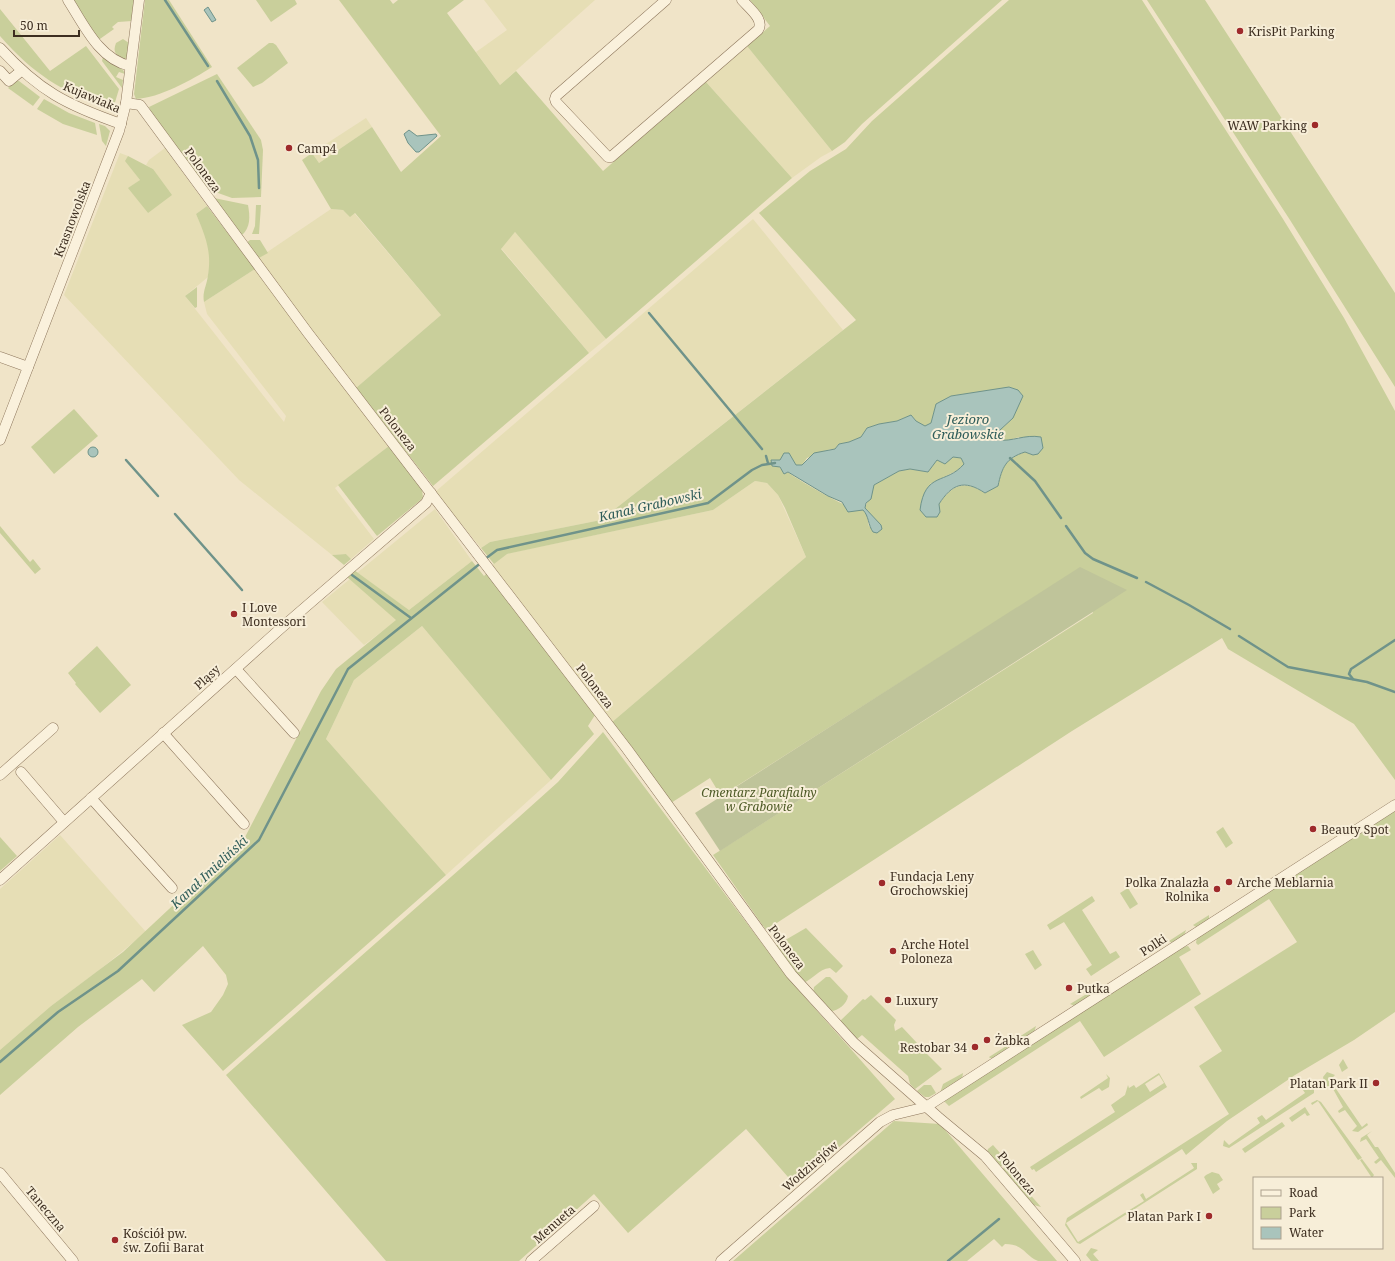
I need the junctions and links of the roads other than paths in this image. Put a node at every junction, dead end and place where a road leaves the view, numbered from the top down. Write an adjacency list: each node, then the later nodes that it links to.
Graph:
1 (68, 0): 6 (street)
2 (139, 0): 6 (street, Krasnowolska)
3 (666, 0): 4 (street)
4 (742, 0)
5 (0, 48): 8 (street, Kujawiaka)
6 (130, 66): 9 (street, Krasnowolska)
7 (0, 71): 8 (street)
8 (21, 71): 10 (street, Kujawiaka)
9 (126, 103): 10 (street, Krasnowolska); 14 (street, Poloneza)
10 (121, 124): 12 (street, Krasnowolska)
11 (0, 357): 12 (street)
12 (28, 367): 13 (street, Krasnowolska)
13 (0, 440)
14 (431, 494): 15 (street, Pląsy); 27 (street, Poloneza)
15 (236, 669): 17 (street, Pląsy); 18 (street)
16 (53, 728): 20 (street)
17 (163, 733): 21 (street, Pląsy); 24 (street)
18 (294, 733)
19 (21, 772): 23 (street)
20 (0, 775)
21 (91, 798): 23 (street, Pląsy); 26 (street)
22 (1395, 805): 27 (street, Polki)
23 (64, 822): 25 (street, Pląsy)
24 (244, 824)
25 (0, 880)
26 (172, 888)
27 (926, 1107): 32 (street, Wodzirejów); 33 (street, Poloneza)
28 (0, 1173): 30 (street, Taneczna)
29 (594, 1206): 31 (street, Menueta)
30 (73, 1261)
31 (531, 1261)
32 (721, 1261)
33 (1075, 1261)

